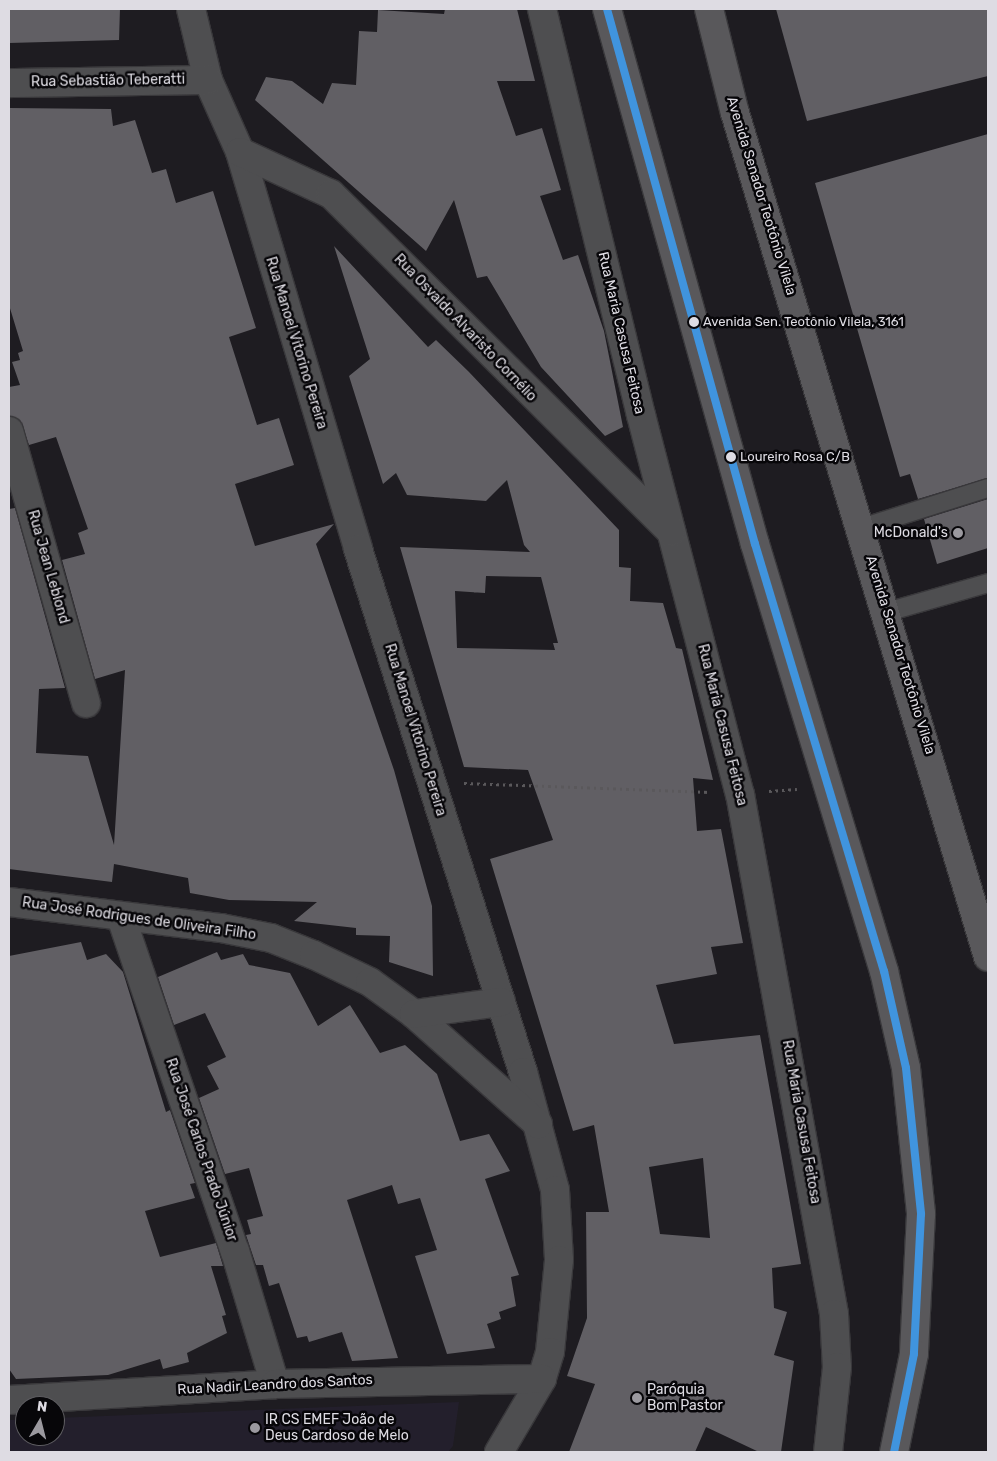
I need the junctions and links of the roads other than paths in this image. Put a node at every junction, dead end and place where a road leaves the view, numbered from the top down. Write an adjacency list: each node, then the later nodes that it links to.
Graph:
1 (191, 9): 5 (street, Rua Manoel Vitorino Pereira)
2 (542, 9): 11 (street, Rua Maria Casusa Feitosa)
3 (607, 9): 27 (main road)
4 (709, 9): 10 (main road, Avenida Senador Teotônio Vilela)
5 (208, 80): 6 (street, Rua Sebastião Teberatti); 7 (street, Rua Manoel Vitorino Pereira)
6 (9, 83)
7 (240, 152): 11 (street, Rua Osvaldo Alvaristo Cornélio); 19 (street, Rua Manoel Vitorino Pereira)
8 (9, 431): 14 (street, Rua Jean Leblond)
9 (988, 488): 10 (lane)
10 (861, 528): 13 (main road, Avenida Senador Teotônio Vilela)
11 (671, 532): 26 (street, Rua Maria Casusa Feitosa)
12 (988, 583): 13 (lane)
13 (887, 612): 15 (main road, Avenida Senador Teotônio Vilela)
14 (86, 703)
15 (981, 896): 18 (main road, Avenida Senador Teotônio Vilela)
16 (9, 902): 17 (street, Rua José Rodrigues de Oliveira Filho)
17 (121, 917): 20 (street, Rua José Rodrigues de Oliveira Filho); 23 (street, Rua José Carlos Prado Júnior)
18 (988, 957)
19 (501, 1002): 20 (street); 21 (street, Rua Manoel Vitorino Pereira)
20 (414, 1014): 21 (street, Rua José Rodrigues de Oliveira Filho)
21 (538, 1124): 22 (street, Rua Manoel Vitorino Pereira)
22 (542, 1379): 23 (street, Rua Nadir Leandro dos Santos); 25 (street, Rua Manoel Vitorino Pereira)
23 (275, 1384): 24 (street, Rua Nadir Leandro dos Santos)
24 (9, 1400)
25 (499, 1452)
26 (828, 1452)
27 (894, 1452)

